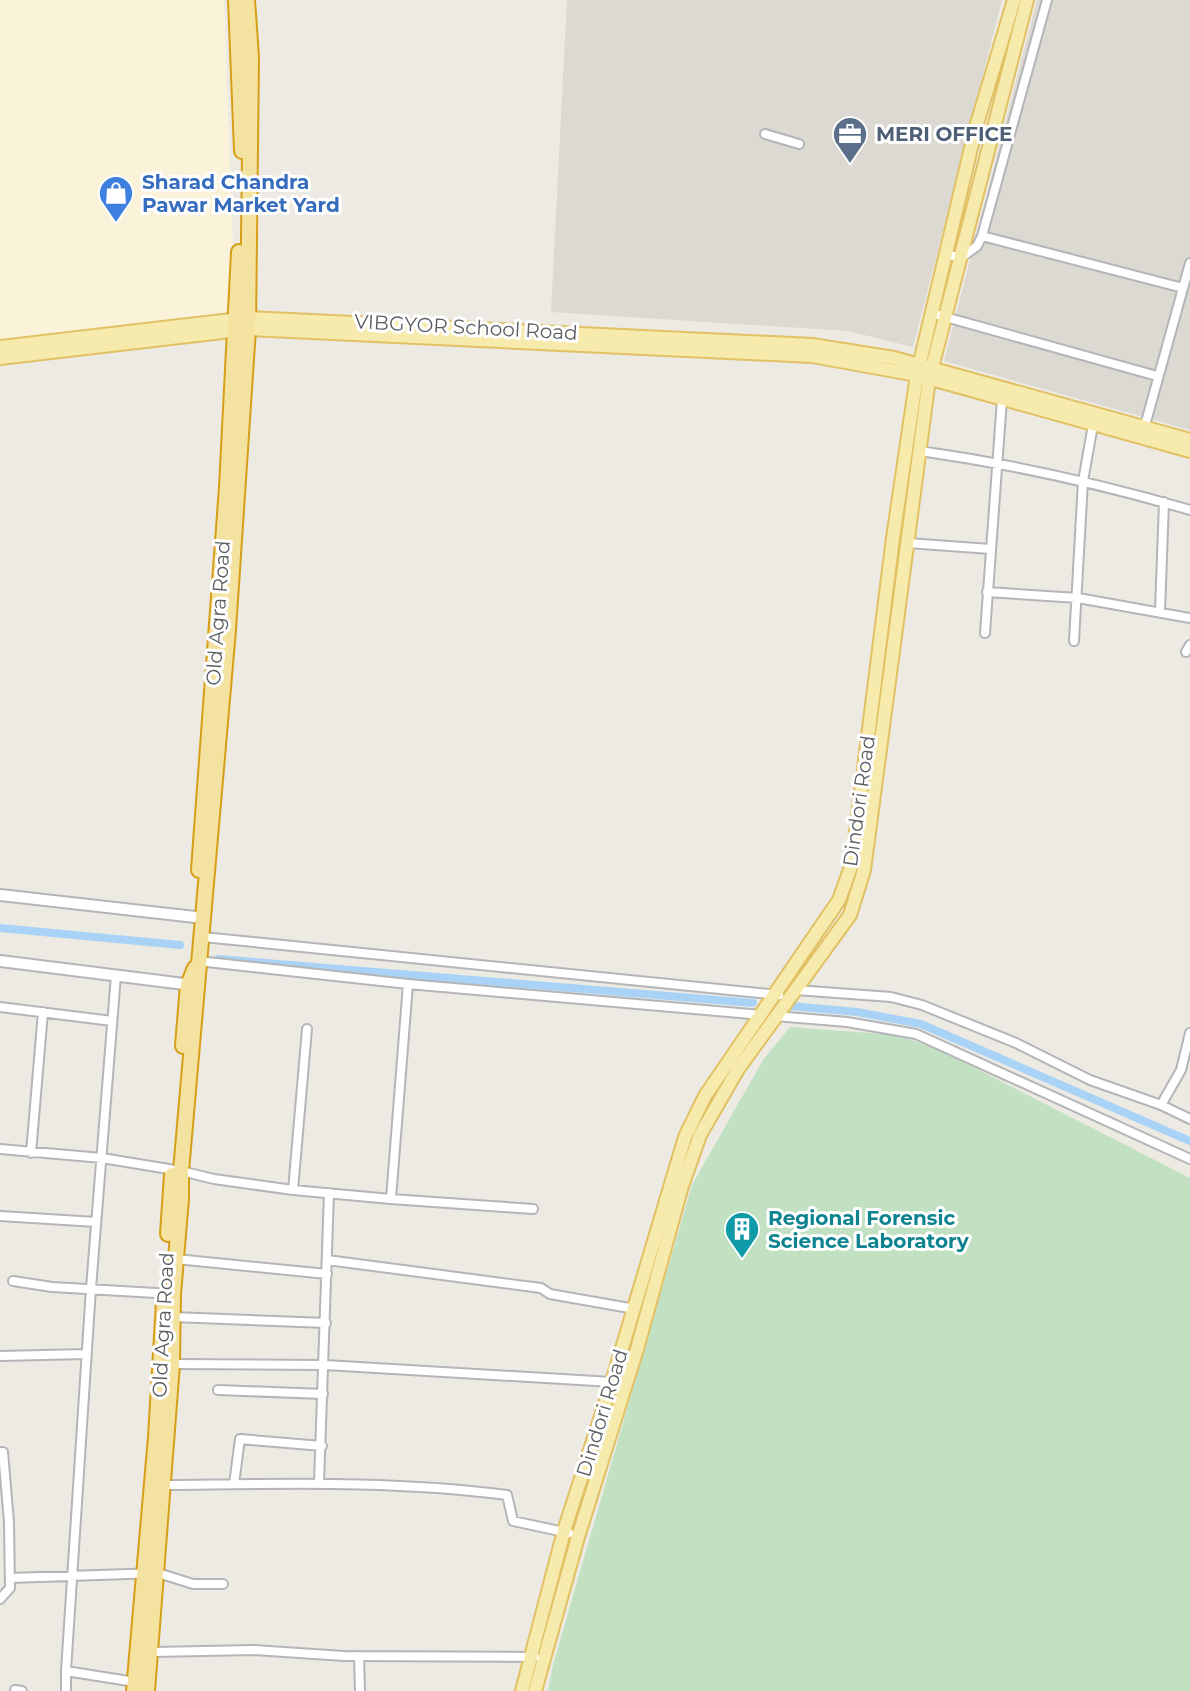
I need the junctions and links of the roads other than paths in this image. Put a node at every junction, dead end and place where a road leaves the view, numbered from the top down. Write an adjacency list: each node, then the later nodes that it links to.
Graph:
1 (236, 0): 14 (highway)
2 (247, 0): 14 (highway)
3 (1014, 0): 9 (main road, Dindori Road)
4 (1027, 0): 10 (main road)
5 (1047, 0): 8 (street)
6 (765, 134): 7 (street)
7 (799, 144)
8 (982, 236): 10 (street); 12 (street)
9 (945, 255): 10 (street); 13 (main road, Dindori Road)
10 (962, 257): 13 (main road)
11 (1190, 263): 12 (street)
12 (1183, 288): 18 (street)
13 (938, 315): 17 (main road, Dindori Road); 18 (street)
14 (242, 324): 15 (main road, VIBGYOR School Road); 16 (main road, VIBGYOR School Road); 17 (main road, VIBGYOR School Road); 38 (highway)
15 (0, 347)
16 (0, 358)
17 (924, 372): 19 (main road); 21 (main road); 23 (main road); 45 (main road, Dindori Road)
18 (1157, 376): 21 (street)
19 (1002, 399): 20 (main road); 25 (street)
20 (1093, 425): 21 (main road); 26 (street)
21 (1143, 433): 22 (main road); 24 (main road)
22 (1190, 440)
23 (920, 451): 25 (street); 29 (main road)
24 (1190, 451)
25 (997, 462): 26 (street); 30 (street)
26 (1083, 481): 27 (street); 32 (street)
27 (1164, 502): 28 (street); 33 (street)
28 (1190, 510)
29 (908, 543): 30 (street); 46 (main road)
30 (990, 549): 31 (street)
31 (987, 592): 32 (street); 35 (street)
32 (1078, 598): 33 (street); 36 (street)
33 (1160, 611): 34 (street)
34 (1190, 618)
35 (985, 633)
36 (1074, 641)
37 (0, 895): 38 (street)
38 (200, 917): 39 (highway)
39 (203, 937): 41 (highway); 45 (street)
40 (0, 961): 42 (street)
41 (198, 961): 43 (street); 44 (highway)
42 (116, 975): 44 (street); 51 (street)
43 (408, 984): 49 (street); 63 (street)
44 (193, 986): 60 (highway)
45 (774, 992): 46 (street); 49 (main road, Dindori Road)
46 (792, 995): 50 (main road); 54 (street)
47 (0, 1007): 48 (street)
48 (43, 1012): 51 (street); 57 (street)
49 (759, 1014): 50 (street); 73 (main road, Dindori Road)
50 (777, 1016): 59 (street); 91 (main road)
51 (112, 1021): 58 (street)
52 (307, 1029): 61 (street)
53 (1190, 1033): 54 (street)
54 (1161, 1105): 55 (street)
55 (1190, 1119)
56 (0, 1149): 57 (street)
57 (31, 1153): 58 (street)
58 (102, 1158): 60 (street); 66 (street)
59 (1190, 1159)
60 (177, 1170): 61 (street); 67 (highway); 72 (highway, Old Agra Road)
61 (293, 1190): 62 (street)
62 (329, 1193): 63 (street); 68 (street)
63 (391, 1199): 64 (street)
64 (533, 1209)
65 (0, 1216): 66 (street)
66 (96, 1222): 71 (street)
67 (176, 1259): 69 (street); 72 (highway)
68 (327, 1260): 69 (street); 73 (street)
69 (327, 1274): 75 (street)
70 (13, 1281): 71 (street)
71 (91, 1288): 72 (street); 76 (street)
72 (169, 1294): 74 (highway); 92 (highway, Old Agra Road)
73 (635, 1309): 80 (main road, Dindori Road)
74 (173, 1317): 75 (street); 78 (highway)
75 (326, 1323): 79 (street)
76 (87, 1354): 77 (street); 93 (street)
77 (0, 1356)
78 (172, 1364): 79 (street); 87 (highway)
79 (325, 1365): 80 (street); 82 (street)
80 (612, 1382): 89 (main road, Dindori Road)
81 (218, 1390): 82 (street)
82 (323, 1394): 83 (street)
83 (322, 1446): 85 (street); 86 (street)
84 (0, 1452): 88 (street)
85 (319, 1483): 86 (street); 89 (street)
86 (234, 1484): 87 (street)
87 (164, 1485): 92 (highway)
88 (4, 1513): 90 (street)
89 (564, 1531): 91 (street); 102 (main road, Dindori Road)
90 (5, 1537): 94 (street)
91 (578, 1537): 100 (main road)
92 (152, 1573): 93 (street); 95 (street); 99 (highway)
93 (73, 1574): 94 (street); 103 (street)
94 (10, 1578): 96 (street)
95 (223, 1584)
96 (10, 1588): 97 (street); 98 (street)
97 (0, 1589)
98 (0, 1599)
99 (145, 1651): 101 (street); 104 (highway)
100 (546, 1653): 102 (street); 110 (main road)
101 (359, 1656): 102 (street); 108 (street)
102 (529, 1658): 109 (main road, Dindori Road)
103 (66, 1671): 104 (street); 107 (street)
104 (139, 1688)
105 (15, 1690): 106 (street)
106 (22, 1691)
107 (66, 1691)
108 (360, 1691)
109 (522, 1691)
110 (535, 1691)

